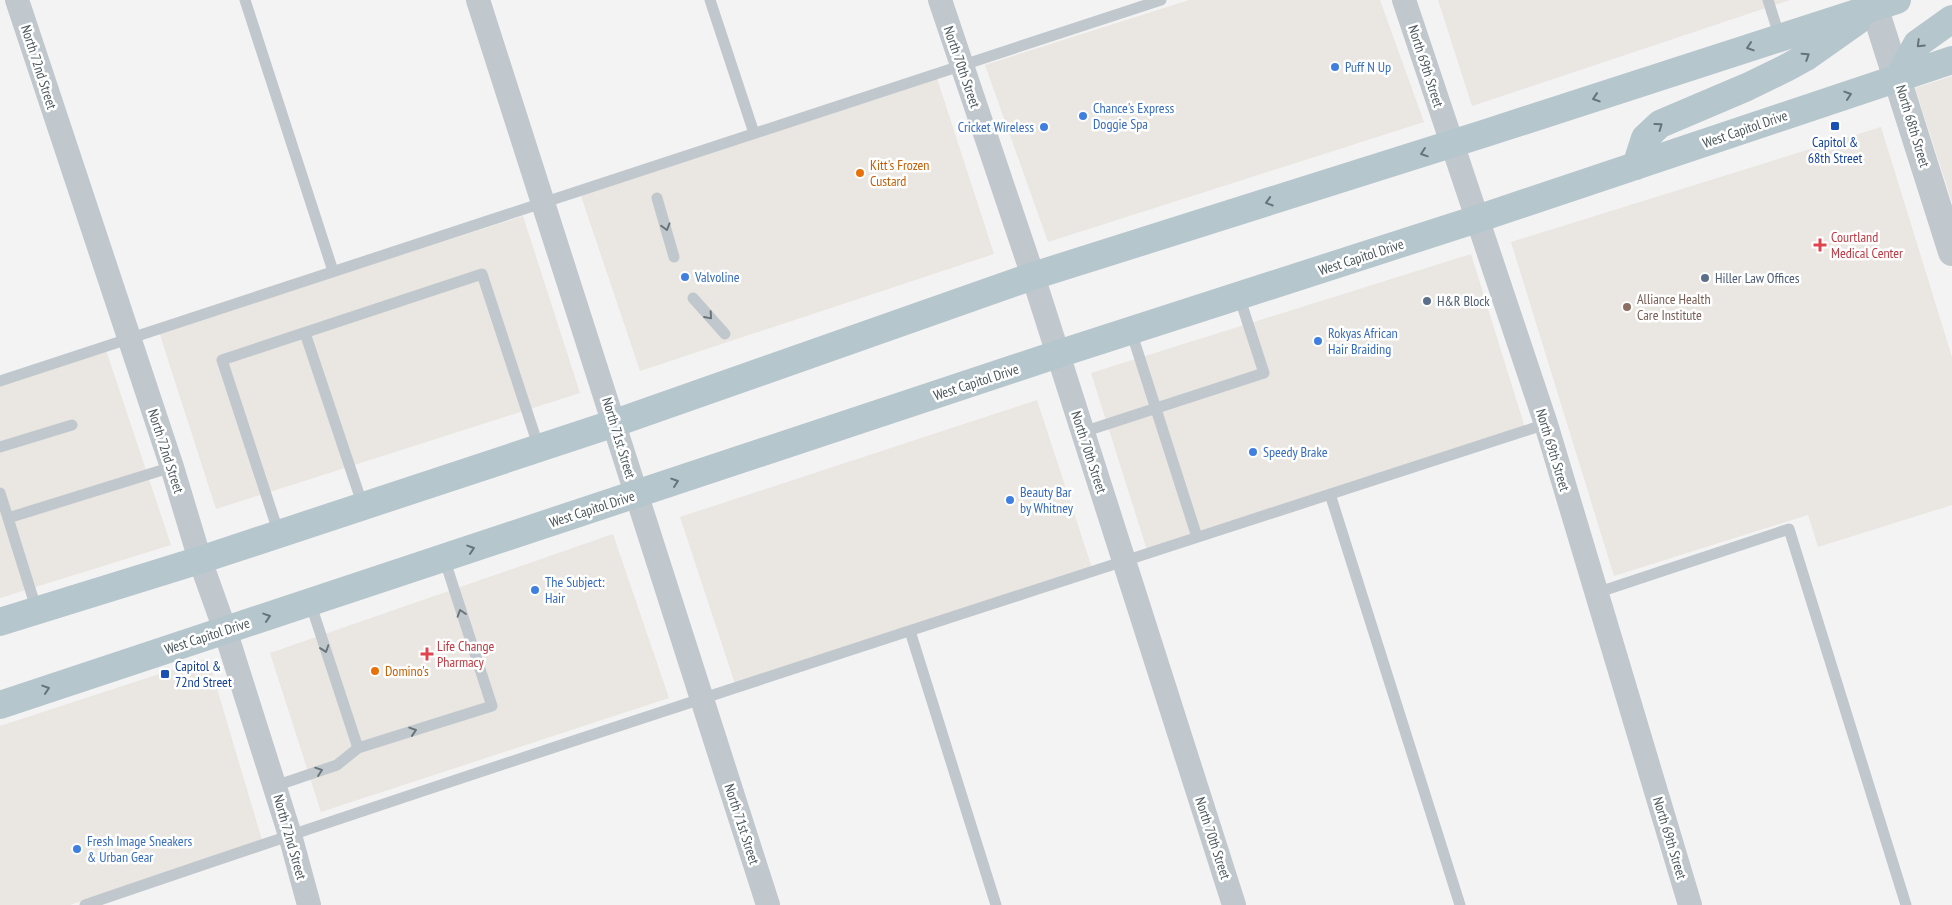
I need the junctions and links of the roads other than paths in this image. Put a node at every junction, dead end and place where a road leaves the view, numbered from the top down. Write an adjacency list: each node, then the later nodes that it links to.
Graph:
1 (17, 0): 30 (street, North 72nd Street)
2 (244, 0): 23 (lane)
3 (478, 0): 19 (street, North 71st Street)
4 (710, 0): 15 (lane)
5 (940, 0): 13 (street, North 70th Street)
6 (1161, 0): 13 (lane)
7 (1404, 0): 16 (street, North 69th Street)
8 (1768, 0): 11 (lane)
9 (1881, 3): 11 (main road); 14 (street, North 68th Street); 17 (main road, one-way to 9)
10 (1952, 19): 14 (main road, one-way to 14)
11 (1780, 38): 16 (main road, one-way to 16)
12 (1952, 60): 14 (main road, West Capitol Drive)
13 (962, 66): 15 (lane); 24 (street, North 70th Street)
14 (1898, 78): 17 (main road, West Capitol Drive, one-way to 14); 21 (street, North 68th Street)
15 (754, 133): 19 (lane)
16 (1451, 144): 20 (street, North 69th Street); 24 (main road, one-way to 24)
17 (1636, 166): 20 (main road, West Capitol Drive)
18 (657, 198): 22 (lane, one-way to 22)
19 (543, 202): 23 (lane); 34 (street, North 71st Street)
20 (1477, 219): 25 (main road, West Capitol Drive); 35 (street, North 69th Street)
21 (1952, 252)
22 (674, 257)
23 (333, 271): 30 (lane)
24 (1033, 276): 31 (street, North 70th Street); 34 (main road)
25 (1239, 296): 27 (main road, West Capitol Drive); 33 (lane)
26 (693, 298): 29 (lane, one-way to 29)
27 (1131, 331): 31 (main road, West Capitol Drive); 33 (lane)
28 (305, 333): 39 (lane); 44 (lane); 46 (lane)
29 (725, 334)
30 (129, 338): 32 (lane); 40 (street, North 72nd Street)
31 (1058, 354): 37 (street, North 70th Street); 42 (main road, West Capitol Drive, one-way to 31)
32 (0, 381)
33 (1156, 409): 37 (lane); 47 (lane)
34 (615, 423): 39 (main road); 42 (street, North 71st Street)
35 (1546, 424): 43 (lane); 51 (street, North 69th Street)
36 (72, 425): 38 (lane)
37 (1083, 432): 50 (street, North 70th Street)
38 (0, 447)
39 (539, 448): 44 (main road)
40 (172, 466): 45 (lane); 49 (street, North 72nd Street)
41 (0, 493): 45 (lane)
42 (637, 494): 48 (main road, West Capitol Drive, one-way to 42); 57 (street, North 71st Street)
43 (1330, 494): 47 (lane); 67 (lane)
44 (363, 506): 46 (main road)
45 (8, 518): 53 (lane)
46 (279, 534): 49 (main road)
47 (1197, 537): 50 (lane)
48 (444, 558): 52 (main road, West Capitol Drive); 59 (lane, one-way to 48)
49 (200, 560): 53 (main road); 55 (street, North 72nd Street)
50 (1124, 560): 56 (lane); 66 (street, North 70th Street)
51 (1596, 593): 68 (street, North 69th Street); 69 (lane)
52 (310, 602): 55 (main road, West Capitol Drive, one-way to 52); 59 (lane, one-way to 59)
53 (37, 611): 54 (main road)
54 (0, 622)
55 (225, 630): 58 (main road, West Capitol Drive, one-way to 55); 60 (street, North 72nd Street)
56 (910, 631): 57 (lane); 65 (lane)
57 (702, 698): 61 (lane); 64 (street, North 71st Street)
58 (0, 705)
59 (358, 748): 60 (lane, one-way to 59)
60 (275, 786): 61 (street, North 72nd Street)
61 (290, 835): 62 (lane); 63 (street, North 72nd Street)
62 (85, 905)
63 (309, 905)
64 (768, 905)
65 (996, 905)
66 (1234, 905)
67 (1460, 905)
68 (1690, 905)
69 (1906, 905)

